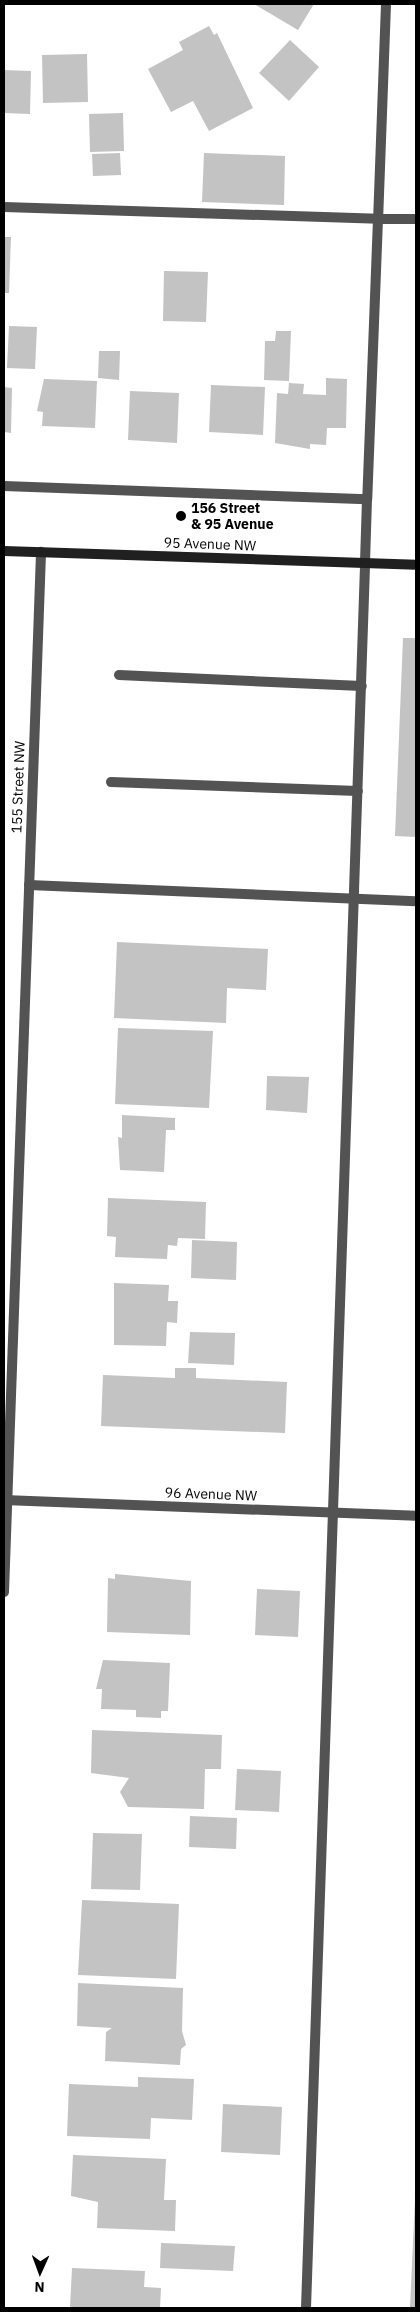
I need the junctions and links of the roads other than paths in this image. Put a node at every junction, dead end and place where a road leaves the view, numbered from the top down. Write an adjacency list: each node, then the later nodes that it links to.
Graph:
1 (386, 4): 3 (street)
2 (4, 207): 3 (street)
3 (378, 219): 4 (street); 6 (street)
4 (416, 219)
5 (4, 486): 6 (street)
6 (367, 499): 9 (street)
7 (4, 551): 8 (main road, 95 Avenue NW)
8 (40, 552): 9 (main road, 95 Avenue NW); 15 (street, 155 Street NW)
9 (365, 564): 10 (main road, 95 Avenue NW); 12 (street)
10 (416, 565)
11 (119, 675): 12 (street)
12 (362, 686): 14 (street)
13 (111, 782): 14 (street)
14 (358, 791): 16 (street)
15 (28, 885): 16 (street); 18 (street, 155 Street NW)
16 (355, 898): 17 (street); 19 (street)
17 (416, 901)
18 (6, 1500): 19 (street, 96 Avenue NW); 21 (street, 155 Street NW)
19 (334, 1513): 20 (street, 96 Avenue NW); 22 (street)
20 (416, 1516)
21 (4, 1592)
22 (306, 2308)

